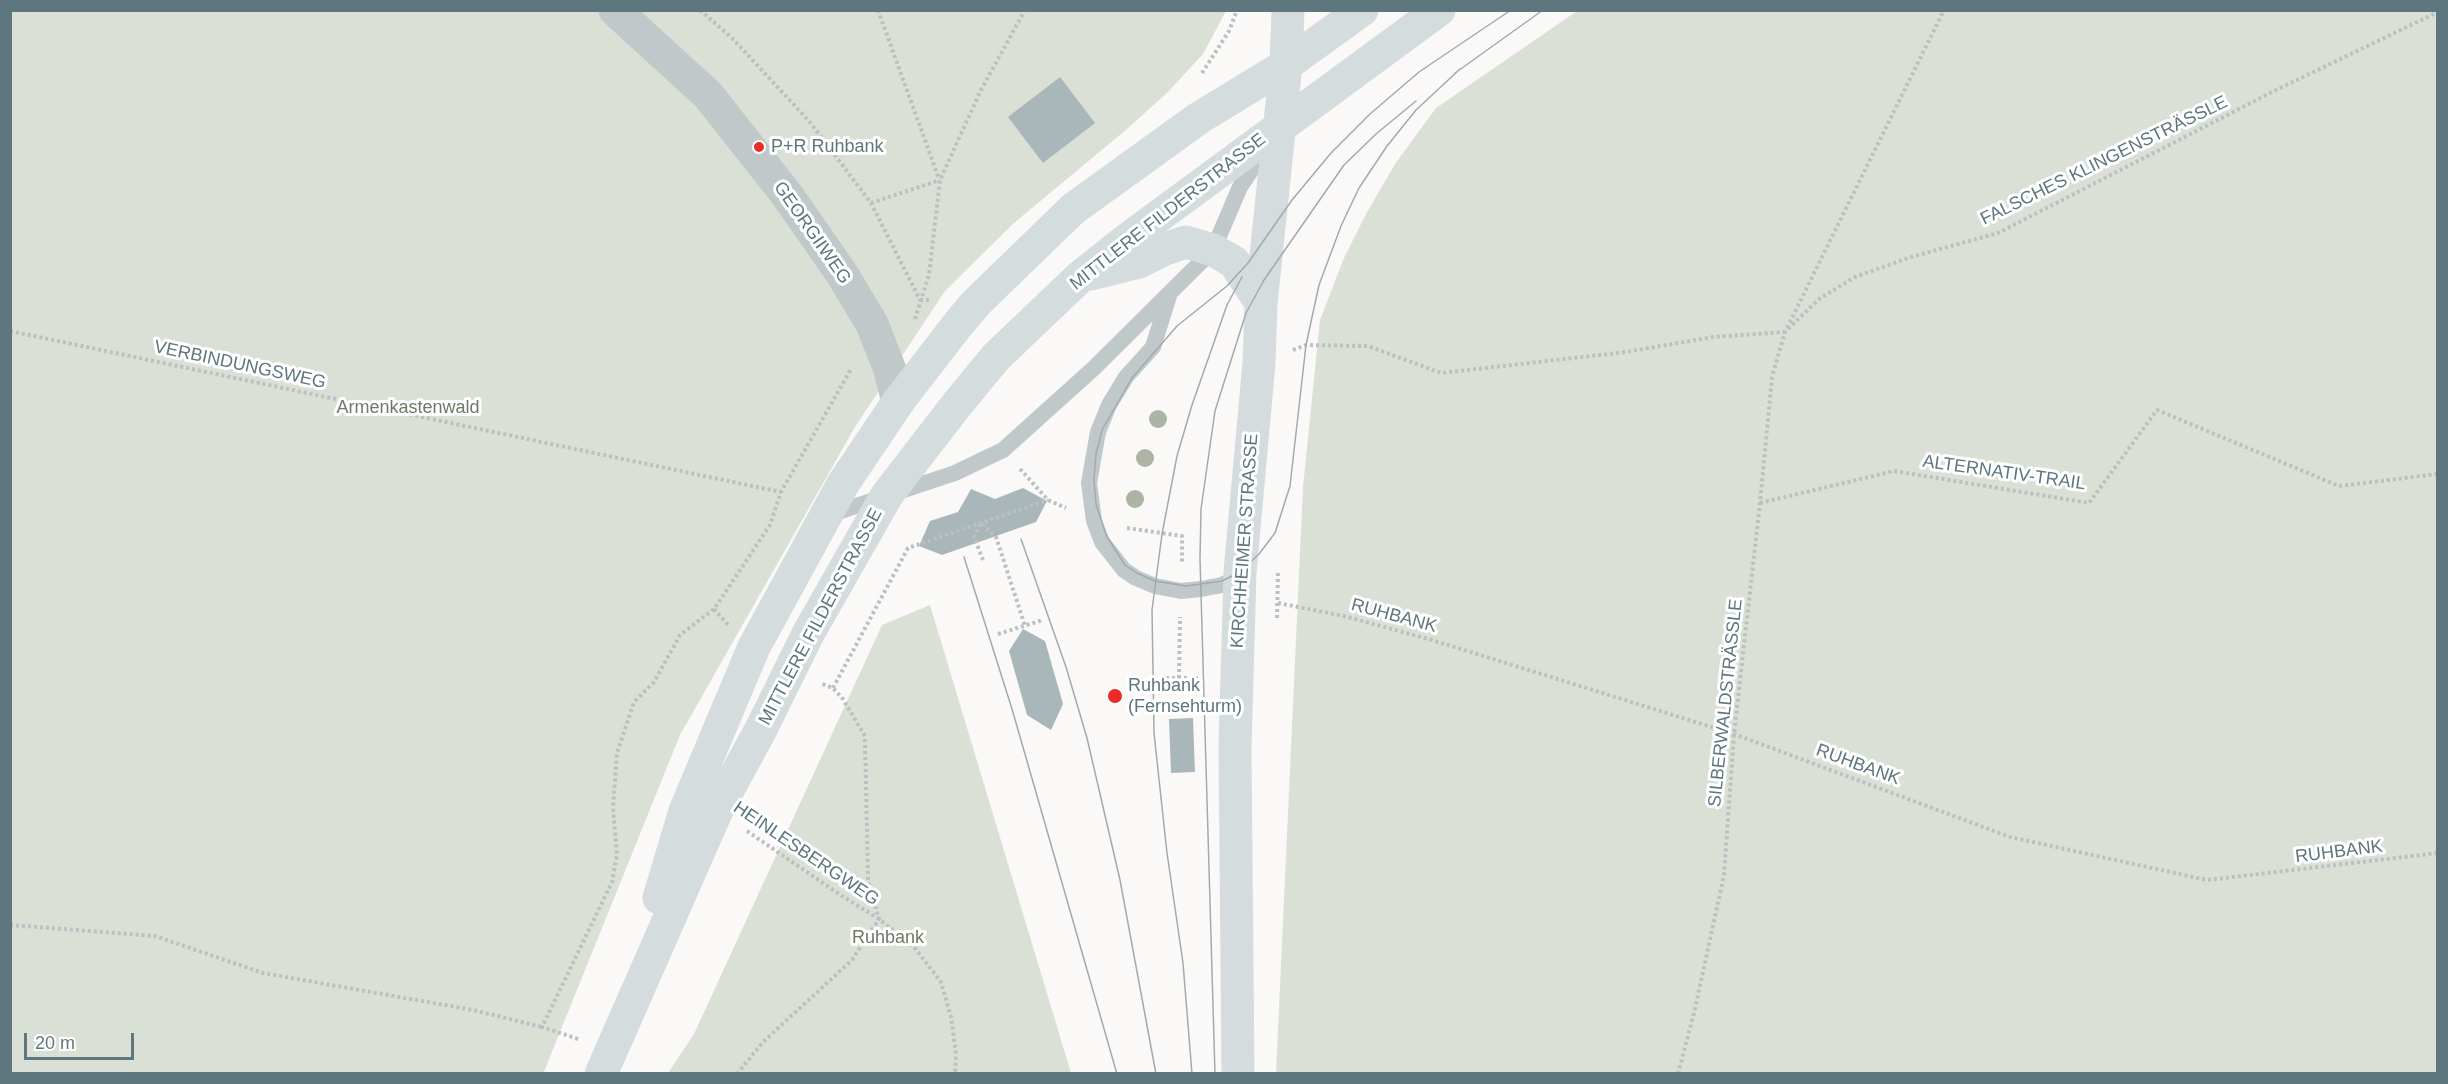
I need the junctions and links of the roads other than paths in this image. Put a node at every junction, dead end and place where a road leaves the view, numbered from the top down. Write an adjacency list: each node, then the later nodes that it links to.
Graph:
1 (615, 10): 11 (street, GEORGIIWEG)
2 (1288, 10): 5 (main road, KIRCHHEIMER STRASSE)
3 (1362, 10): 5 (main road)
4 (1439, 10): 6 (main road, MITTLERE FILDERSTRASSE)
5 (1286, 65): 6 (main road, KIRCHHEIMER STRASSE); 11 (main road)
6 (1280, 127): 7 (lane); 8 (main road, MITTLERE FILDERSTRASSE); 10 (main road, KIRCHHEIMER STRASSE)
7 (1213, 249): 8 (main road); 9 (lane); 10 (main road)
8 (1080, 277): 12 (main road, MITTLERE FILDERSTRASSE)
9 (1170, 292): 12 (lane); 14 (lane)
10 (1261, 303): 14 (main road, KIRCHHEIMER STRASSE)
11 (898, 402): 12 (main road); 13 (main road)
12 (887, 495): 13 (lane); 15 (main road, MITTLERE FILDERSTRASSE)
13 (825, 517): 15 (main road)
14 (1240, 576): 16 (main road, KIRCHHEIMER STRASSE)
15 (607, 1063)
16 (1238, 1074)

